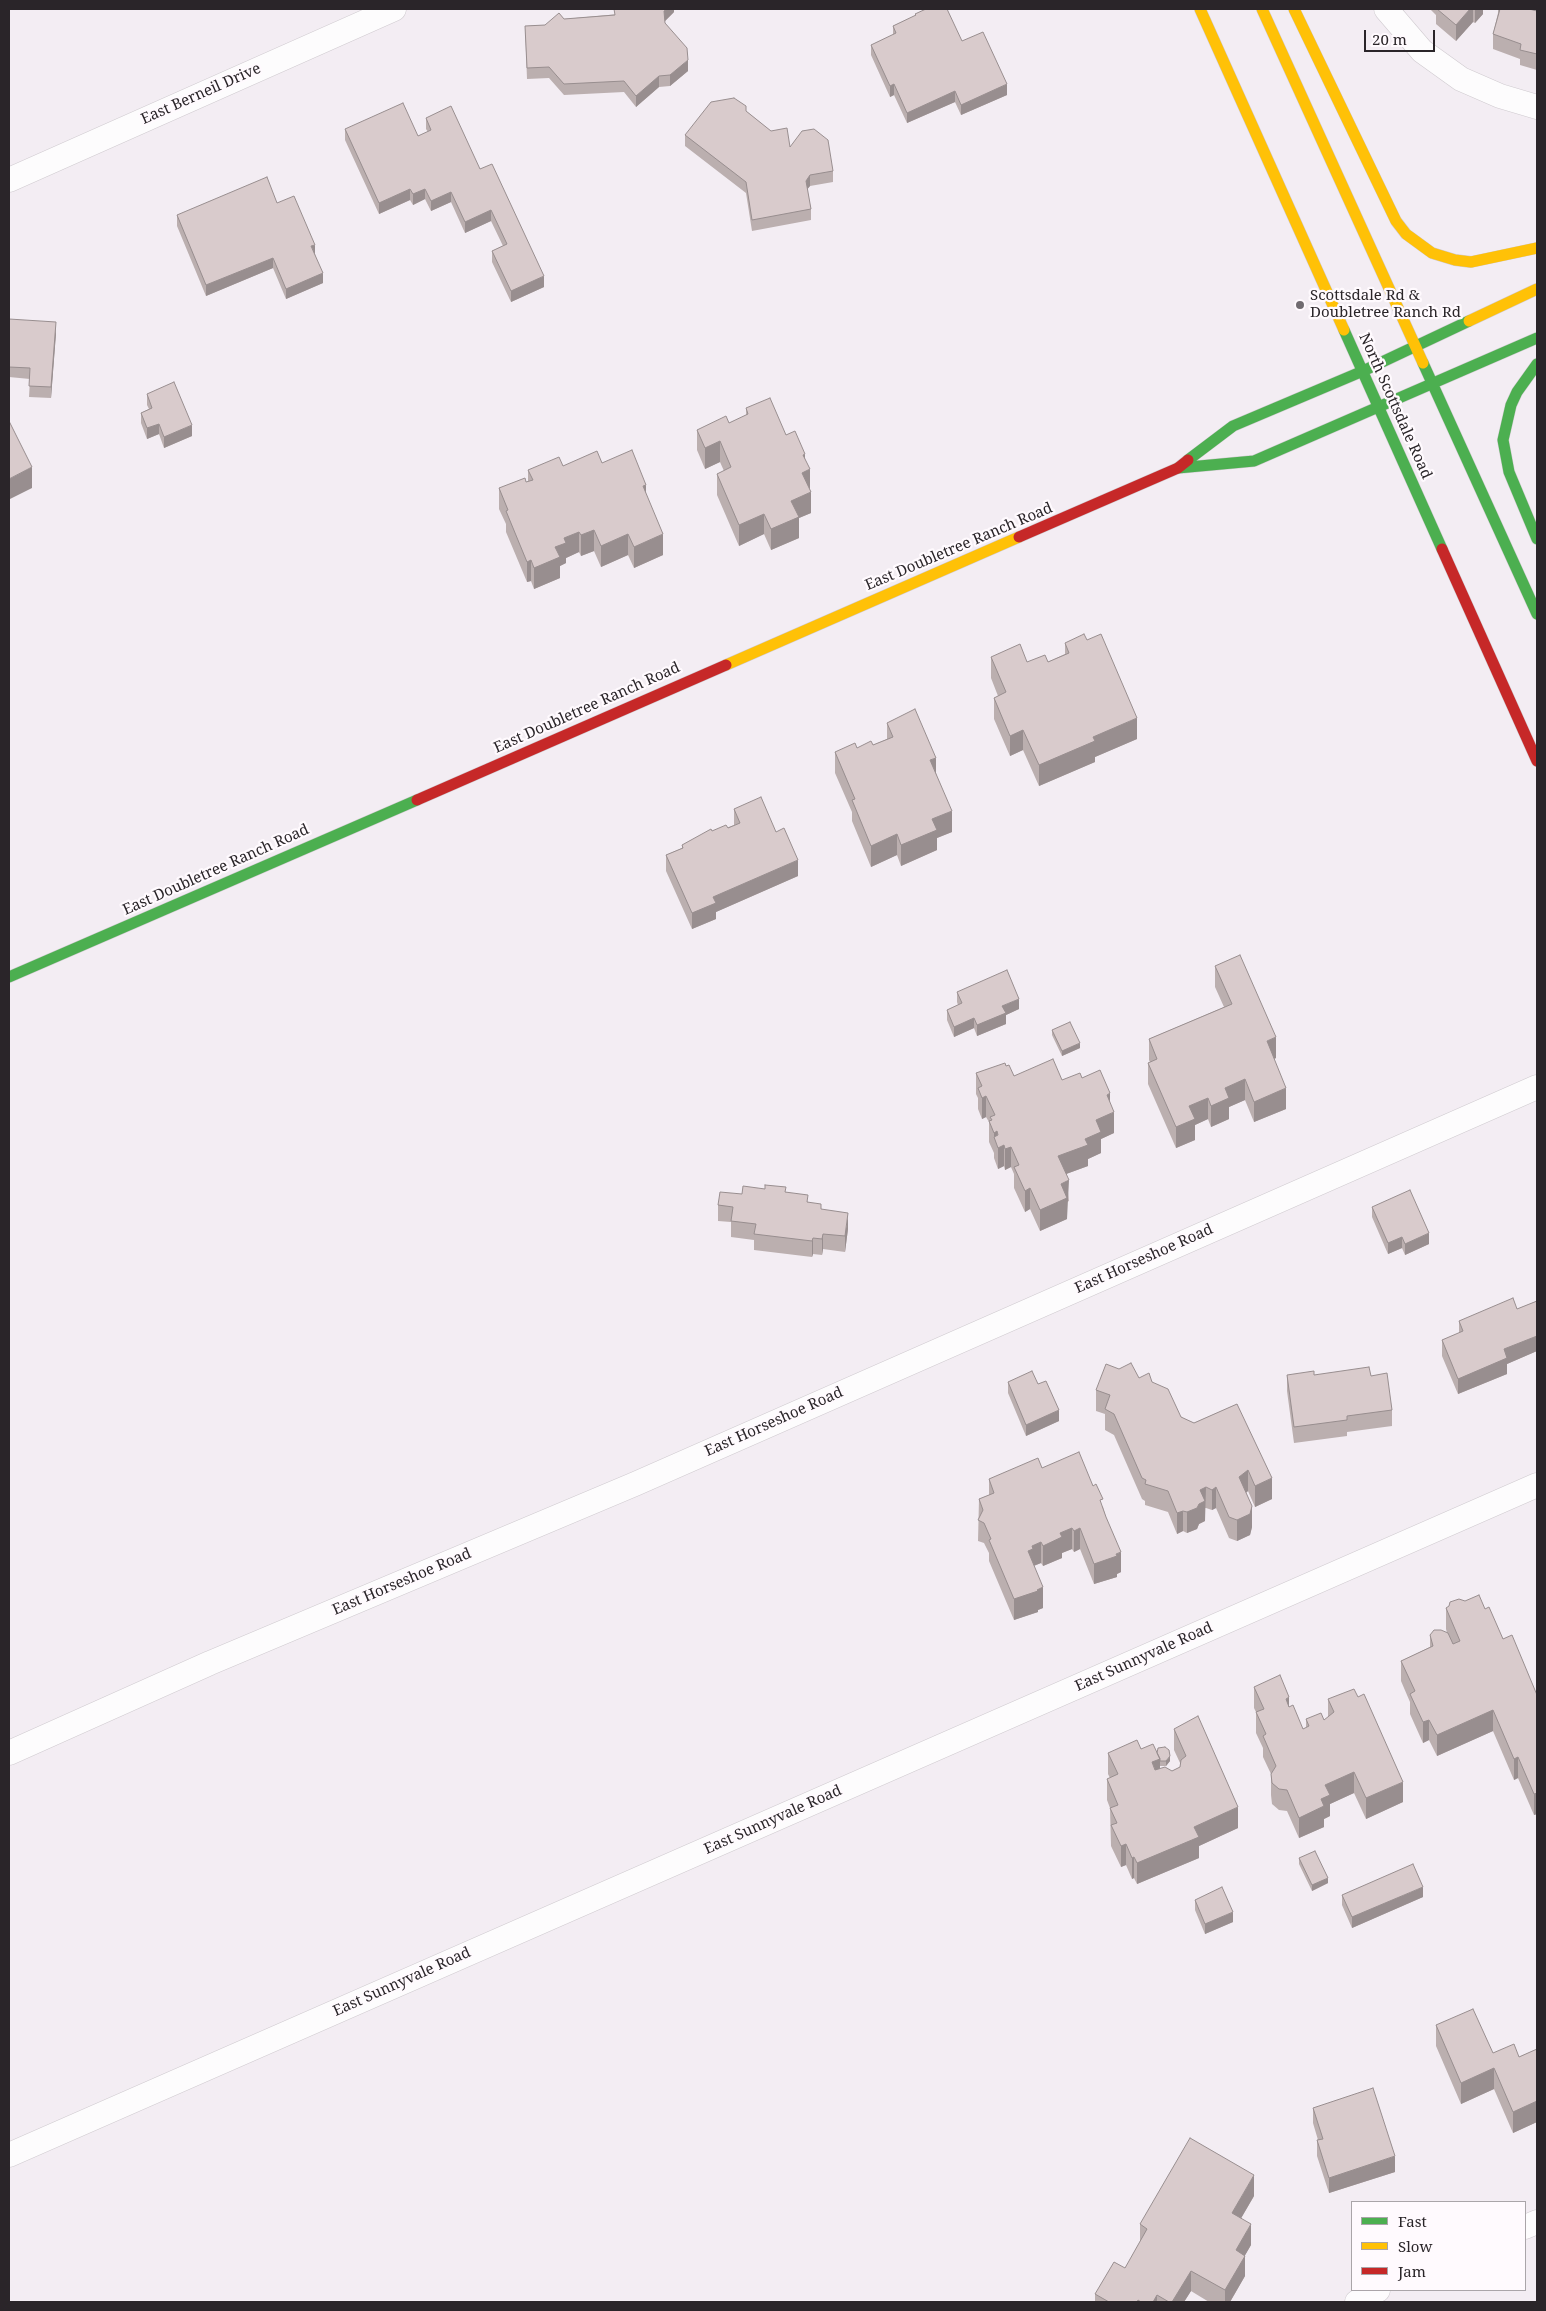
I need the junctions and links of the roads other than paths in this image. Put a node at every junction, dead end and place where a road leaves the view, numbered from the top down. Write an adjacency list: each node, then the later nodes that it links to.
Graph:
1 (394, 9): 7 (street, East Berneil Drive)
2 (1200, 9): 13 (main road, North Scottsdale Road)
3 (1262, 9): 11 (main road)
4 (1294, 9): 8 (main road)
5 (1386, 9): 6 (street)
6 (1537, 107)
7 (9, 180)
8 (1537, 248)
9 (1537, 289): 11 (main road, East Doubletree Ranch Road)
10 (1537, 338): 14 (main road, East Doubletree Ranch Road)
11 (1415, 346): 13 (main road, East Doubletree Ranch Road); 14 (main road)
12 (1537, 364): 17 (main road)
13 (1363, 371): 15 (main road, North Scottsdale Road); 16 (main road, East Doubletree Ranch Road)
14 (1433, 384): 15 (main road, East Doubletree Ranch Road); 18 (main road)
15 (1380, 407): 16 (main road, East Doubletree Ranch Road); 19 (main road, North Scottsdale Road)
16 (1178, 468): 20 (main road, East Doubletree Ranch Road)
17 (1537, 539)
18 (1537, 614)
19 (1537, 761)
20 (9, 977)
21 (1537, 1087): 23 (street, East Horseshoe Road)
22 (1537, 1484): 24 (street, East Sunnyvale Road)
23 (9, 1753)
24 (9, 2154)
25 (1376, 2291): 26 (street)
26 (1357, 2302)

